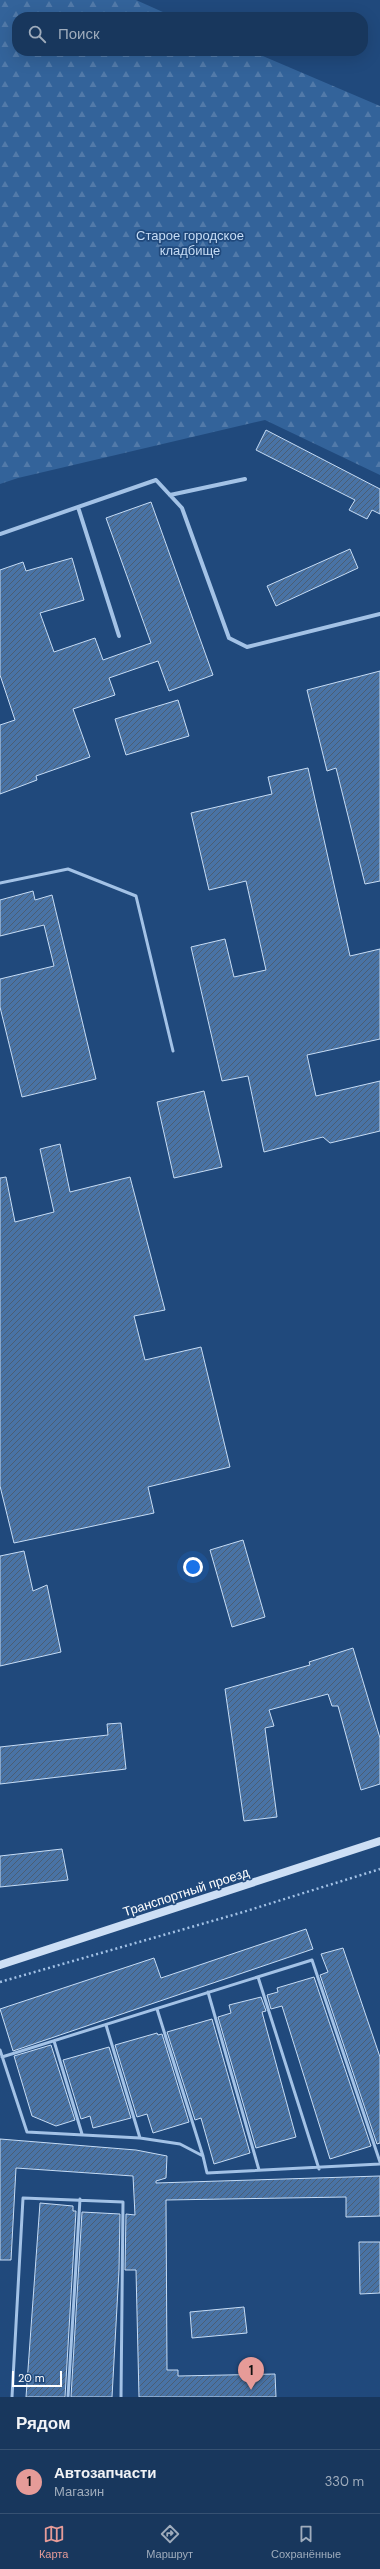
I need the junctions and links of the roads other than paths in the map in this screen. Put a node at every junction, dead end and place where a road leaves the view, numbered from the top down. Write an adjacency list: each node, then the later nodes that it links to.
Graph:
1 (245, 479): 2 (street)
2 (170, 496): 3 (street); 5 (street)
3 (78, 507): 4 (street); 6 (street)
4 (0, 534)
5 (380, 614)
6 (119, 636)
7 (0, 883): 8 (lane)
8 (173, 1051)
9 (380, 1841): 10 (main road, Транспортный проезд)
10 (0, 1965)
11 (258, 1977): 12 (lane); 21 (lane); 22 (lane)
12 (208, 1992): 13 (lane); 23 (lane)
13 (157, 2009): 14 (lane); 20 (lane)
14 (106, 2025): 15 (lane); 19 (lane)
15 (54, 2041): 17 (lane); 18 (lane)
16 (0, 2050): 17 (lane)
17 (2, 2057): 18 (lane)
18 (82, 2134): 19 (lane)
19 (140, 2138): 20 (lane)
20 (203, 2156): 23 (lane)
21 (380, 2163): 22 (lane)
22 (319, 2169): 23 (lane)
23 (259, 2170)
24 (80, 2199): 25 (lane); 26 (lane); 27 (lane)
25 (12, 2397)
26 (68, 2397)
27 (121, 2397)

